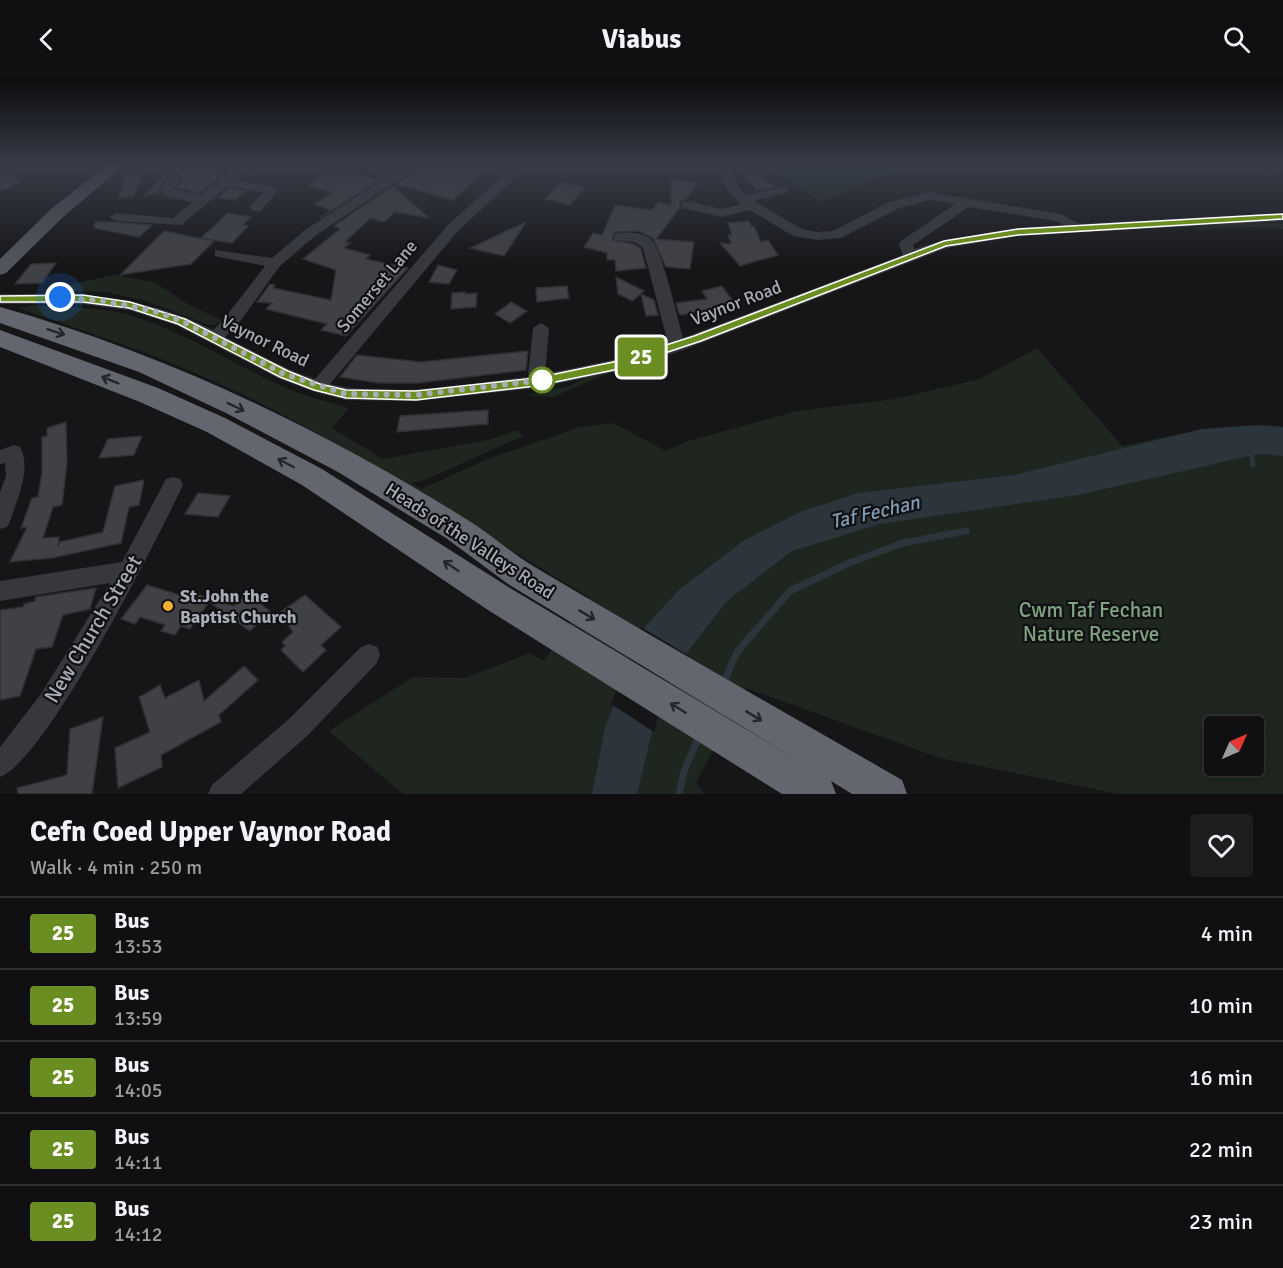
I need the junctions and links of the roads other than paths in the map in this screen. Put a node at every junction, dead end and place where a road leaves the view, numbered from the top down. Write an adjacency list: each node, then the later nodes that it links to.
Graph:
1 (75, 198): 22 (main road)
2 (197, 198): 10 (street)
3 (265, 198): 14 (street)
4 (364, 198): 21 (street)
5 (486, 198): 30 (street, Somerset Lane)
6 (742, 198): 11 (street)
7 (759, 198): 11 (street)
8 (918, 198): 11 (street)
9 (950, 198): 12 (street)
10 (205, 200): 15 (street)
11 (747, 203): 13 (street)
12 (964, 204): 17 (street); 20 (street)
13 (687, 205)
14 (256, 208)
15 (116, 217)
16 (1283, 217): 17 (street, Vaynor Road)
17 (1078, 228): 20 (street, Vaynor Road)
18 (619, 237): 28 (street)
19 (220, 253): 21 (street)
20 (912, 255): 28 (street, Vaynor Road)
21 (275, 263): 26 (street)
22 (0, 269)
23 (0, 299): 26 (street, Vaynor Road)
24 (0, 315): 35 (highway, Heads of the Valleys Road, one-way to 35)
25 (541, 328): 29 (street)
26 (215, 337): 30 (street, Vaynor Road)
27 (0, 338): 35 (highway, Heads of the Valleys Road, one-way to 27)
28 (676, 346): 29 (street, Vaynor Road)
29 (536, 382): 30 (street, Vaynor Road)
30 (318, 387)
31 (7, 454): 33 (street)
32 (173, 485): 34 (street, New Church Street)
33 (0, 521)
34 (130, 570): 36 (street); 38 (street, New Church Street)
35 (509, 587): 39 (highway, Heads of the Valleys Road, one-way to 39); 41 (highway, Heads of the Valleys Road, one-way to 35)
36 (0, 591)
37 (369, 655): 40 (street)
38 (0, 765)
39 (872, 785)
40 (221, 794)
41 (817, 794)

